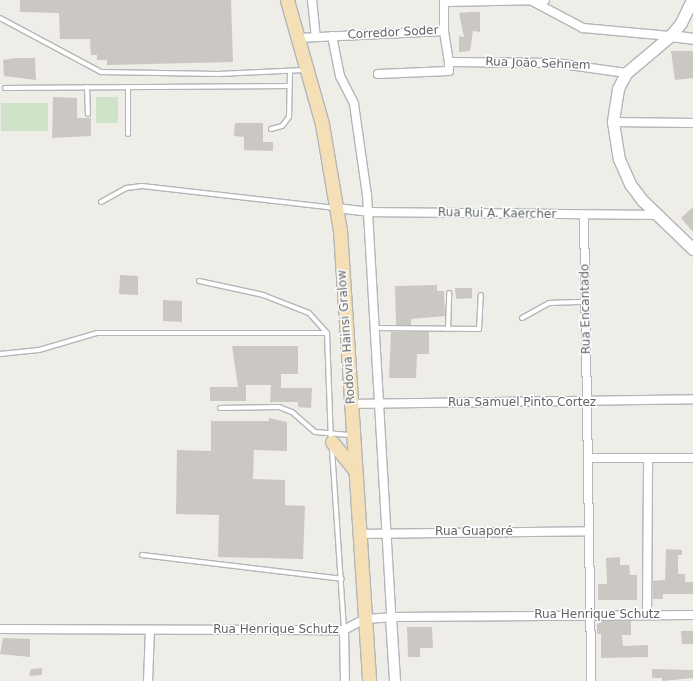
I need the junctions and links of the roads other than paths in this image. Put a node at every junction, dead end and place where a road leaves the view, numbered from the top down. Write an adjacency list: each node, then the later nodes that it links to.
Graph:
1 (287, 0): 12 (main road, Rodovia Hainsi Gralow)
2 (312, 0): 9 (street)
3 (544, 0): 6 (street, Corredor Soder)
4 (692, 0): 11 (main road)
5 (444, 1): 6 (street, Corredor Soder); 8 (street, Corredor Soder)
6 (532, 1): 11 (street, Corredor Soder)
7 (0, 18): 16 (lane)
8 (444, 31): 10 (street, Corredor Soder); 14 (street)
9 (316, 36): 10 (street, Corredor Soder); 12 (street, Corredor Soder)
10 (332, 36): 30 (street)
11 (670, 36): 13 (street); 17 (main road)
12 (299, 38): 15 (main road, Rodovia Hainsi Gralow)
13 (693, 39)
14 (449, 62): 17 (street, Rua João Sehnem); 18 (street)
15 (308, 69): 16 (lane); 29 (main road, Rodovia Hainsi Gralow)
16 (290, 72): 19 (lane)
17 (626, 73): 24 (main road)
18 (378, 74)
19 (289, 86): 21 (lane); 26 (lane)
20 (87, 87): 21 (lane); 22 (lane); 23 (lane)
21 (128, 87): 27 (lane)
22 (5, 88)
23 (88, 114)
24 (613, 122): 25 (street); 31 (main road)
25 (693, 123)
26 (271, 129)
27 (128, 134)
28 (101, 202): 29 (lane)
29 (337, 208): 30 (street, Rua Rui A. Kaercher); 46 (main road, Rodovia Hainsi Gralow)
30 (368, 212): 32 (street, Rua Rui A. Kaercher); 39 (street)
31 (657, 215): 32 (street, Rua Rui A. Kaercher); 33 (main road)
32 (584, 216): 37 (street, Rua Encantado)
33 (693, 249)
34 (199, 281): 41 (lane)
35 (449, 293): 40 (lane)
36 (481, 295): 40 (lane)
37 (586, 302): 38 (lane); 45 (street, Rua Encantado)
38 (522, 318)
39 (376, 328): 40 (lane); 44 (street)
40 (448, 329)
41 (327, 333): 42 (lane); 49 (lane)
42 (0, 354)
43 (693, 399): 45 (street, Rua Samuel Pinto Cortez)
44 (380, 403): 45 (street, Rua Samuel Pinto Cortez); 46 (street, Rua Samuel Pinto Cortez); 55 (street)
45 (589, 403): 50 (street, Rua Encantado)
46 (352, 404): 48 (main road, Rodovia Hainsi Gralow)
47 (220, 408): 49 (lane)
48 (354, 435): 49 (lane); 53 (main road, Rodovia Hainsi Gralow)
49 (331, 439): 53 (main road); 58 (lane)
50 (590, 458): 51 (street); 54 (street, Rua Encantado)
51 (648, 458): 52 (street); 60 (street)
52 (693, 458)
53 (355, 470): 56 (main road, Rodovia Hainsi Gralow)
54 (589, 531): 55 (street, Rua Guaporé); 59 (street, Rua Encantado)
55 (385, 532): 56 (street, Rua Guaporé); 62 (street)
56 (360, 534): 63 (main road, Rodovia Hainsi Gralow)
57 (142, 555): 58 (lane)
58 (342, 580): 66 (lane)
59 (590, 615): 60 (street, Rua Henrique Schutz); 62 (street, Rua Henrique Schutz); 71 (street, Rua Encantado)
60 (647, 615): 61 (street, Rua Henrique Schutz)
61 (693, 615)
62 (391, 617): 63 (street, Rua Henrique Schutz); 70 (street)
63 (365, 619): 66 (street, Rua Henrique Schutz); 67 (main road, Rodovia Hainsi Gralow)
64 (0, 629): 65 (street, Rua Henrique Schutz)
65 (150, 630): 66 (street, Rua Henrique Schutz); 68 (street)
66 (344, 630): 69 (street)
67 (369, 680)
68 (148, 681)
69 (345, 681)
70 (395, 681)
71 (591, 681)

